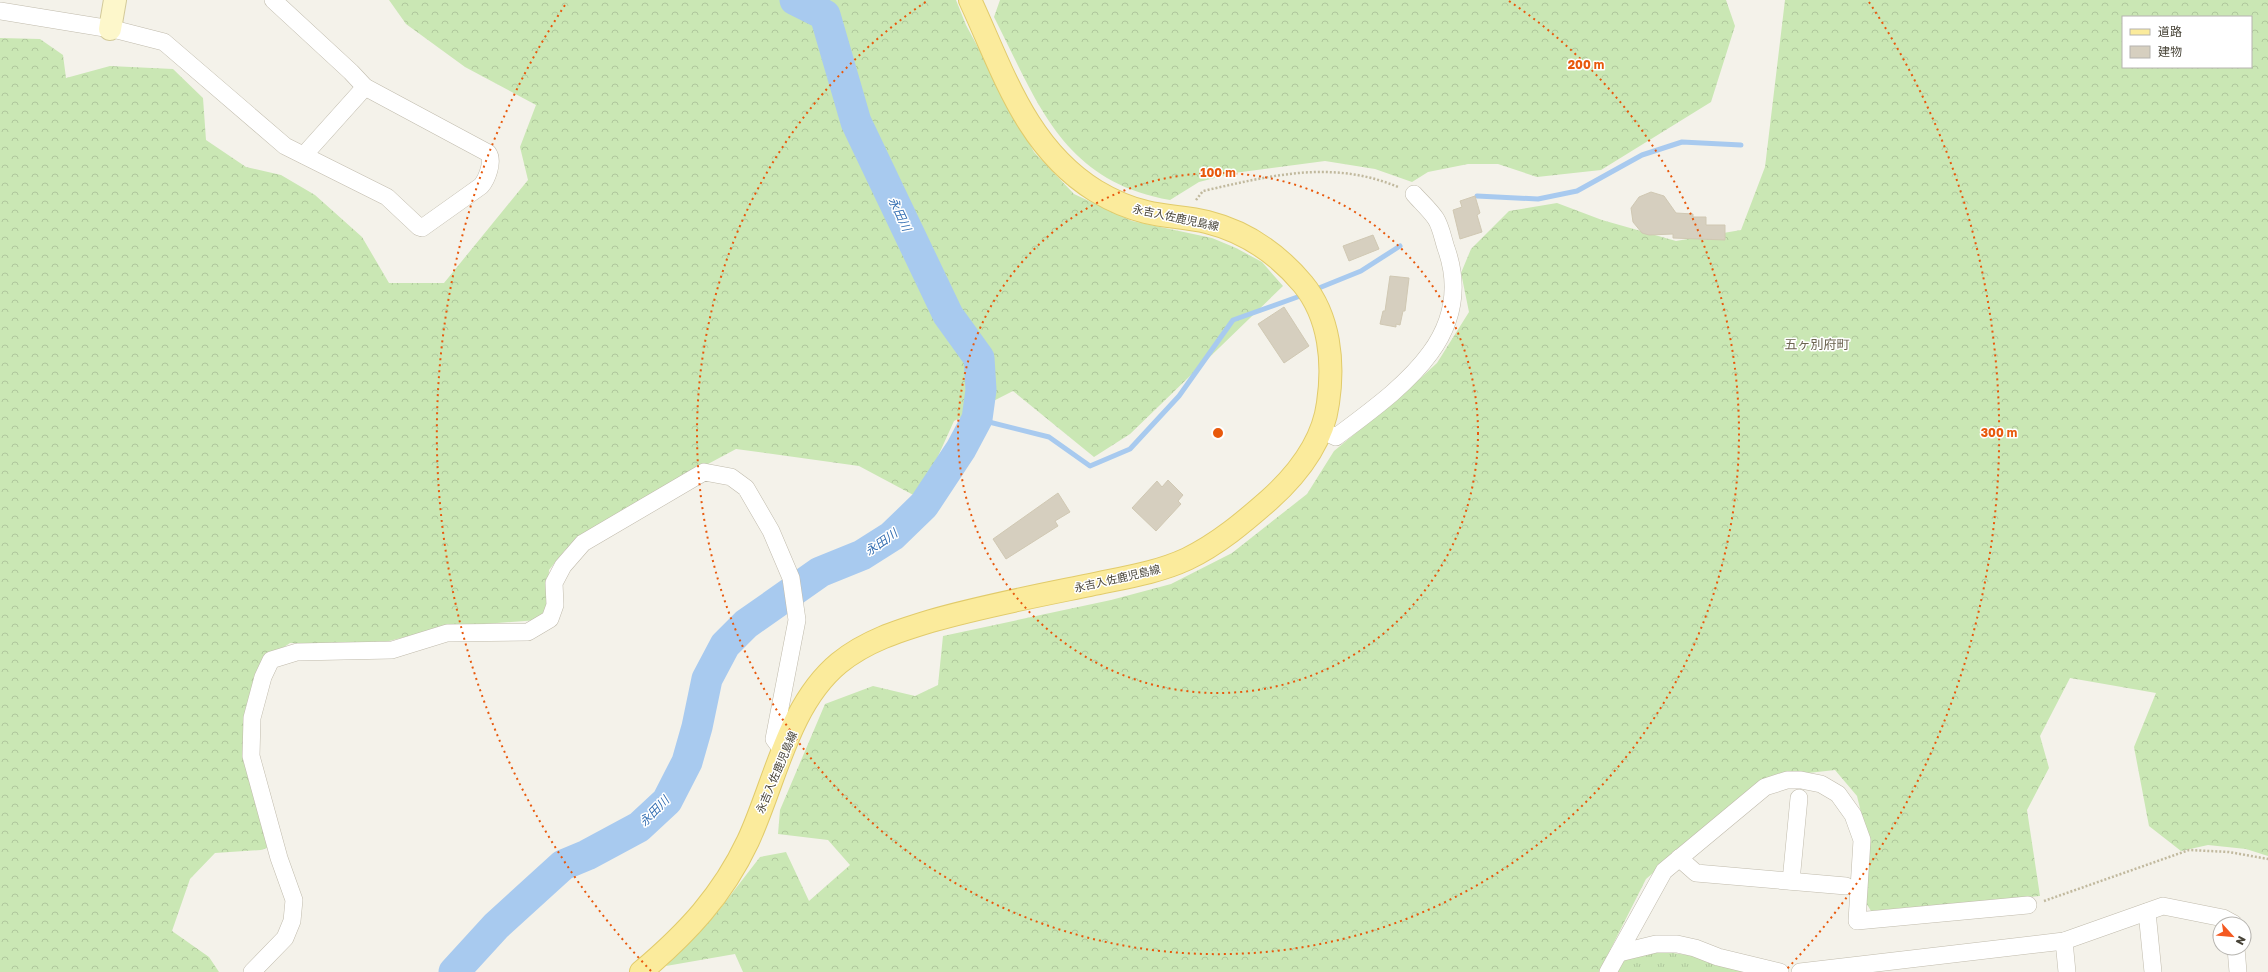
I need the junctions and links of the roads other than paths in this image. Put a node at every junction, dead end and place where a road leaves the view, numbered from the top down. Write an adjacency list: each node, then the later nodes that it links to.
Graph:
1 (115, 0): 5 (street)
2 (273, 0): 6 (street)
3 (970, 0): 9 (main road, 永吉入佐鹿児島線)
4 (6, 7): 5 (street)
5 (110, 29): 7 (street)
6 (365, 87): 7 (street); 7 (street)
7 (304, 155)
8 (1414, 194): 9 (street)
9 (1324, 420): 10 (main road, 永吉入佐鹿児島線)
10 (782, 750): 21 (street); 22 (main road, 永吉入佐鹿児島線)
11 (1799, 798): 13 (street)
12 (1679, 858): 13 (street); 15 (street); 19 (street)
13 (1791, 881): 14 (street)
14 (1846, 886)
15 (2028, 905)
16 (2148, 912): 17 (street); 18 (street); 28 (street)
17 (2213, 916)
18 (2064, 941): 26 (street); 27 (street)
19 (1619, 953): 23 (street); 24 (street)
20 (2237, 956): 29 (street)
21 (252, 972)
22 (641, 972)
23 (1608, 972)
24 (1780, 972)
25 (1800, 972): 26 (street)
26 (1807, 972)
27 (2067, 972)
28 (2153, 972)
29 (2238, 972)

